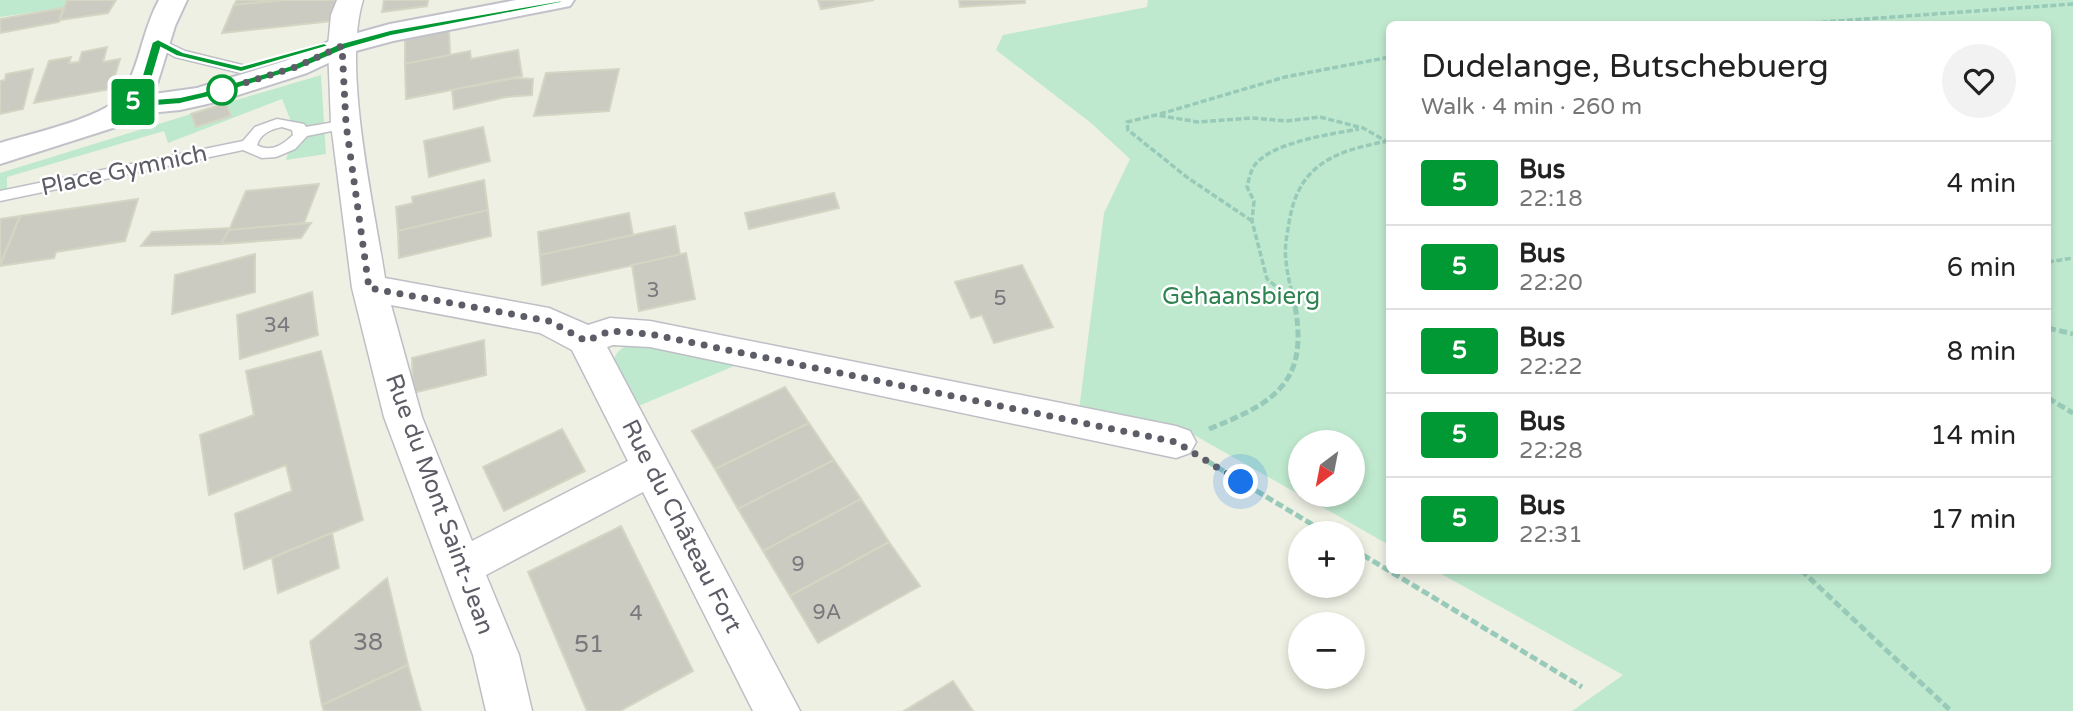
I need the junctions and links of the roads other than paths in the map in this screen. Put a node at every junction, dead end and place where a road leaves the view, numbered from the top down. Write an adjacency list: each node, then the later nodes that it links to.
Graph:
1 (173, 0): 4 (main road)
2 (350, 0): 5 (street, Rue du Mont Saint-Jean)
3 (560, 0): 5 (main road)
4 (158, 42): 6 (lane); 7 (main road)
5 (342, 46): 6 (main road, Place Gymnich); 7 (main road, Place Gymnich); 8 (street, Rue du Mont Saint-Jean)
6 (241, 69): 7 (main road, Place Gymnich)
7 (137, 97): 11 (main road, Place Gymnich)
8 (346, 124): 9 (lane, Place Gymnich); 13 (street, Rue du Mont Saint-Jean)
9 (301, 133): 10 (lane, Place Gymnich); 10 (lane, Place Gymnich)
10 (249, 144): 12 (lane, Place Gymnich)
11 (0, 154)
12 (0, 196)
13 (369, 288): 14 (street); 17 (street, Rue du Mont Saint-Jean)
14 (586, 341): 15 (street); 16 (street, Rue du Château Fort)
15 (1176, 442)
16 (652, 468): 17 (street); 19 (street, Rue du Château Fort)
17 (463, 566): 18 (street, Rue du Mont Saint-Jean)
18 (509, 711)
19 (777, 711)

